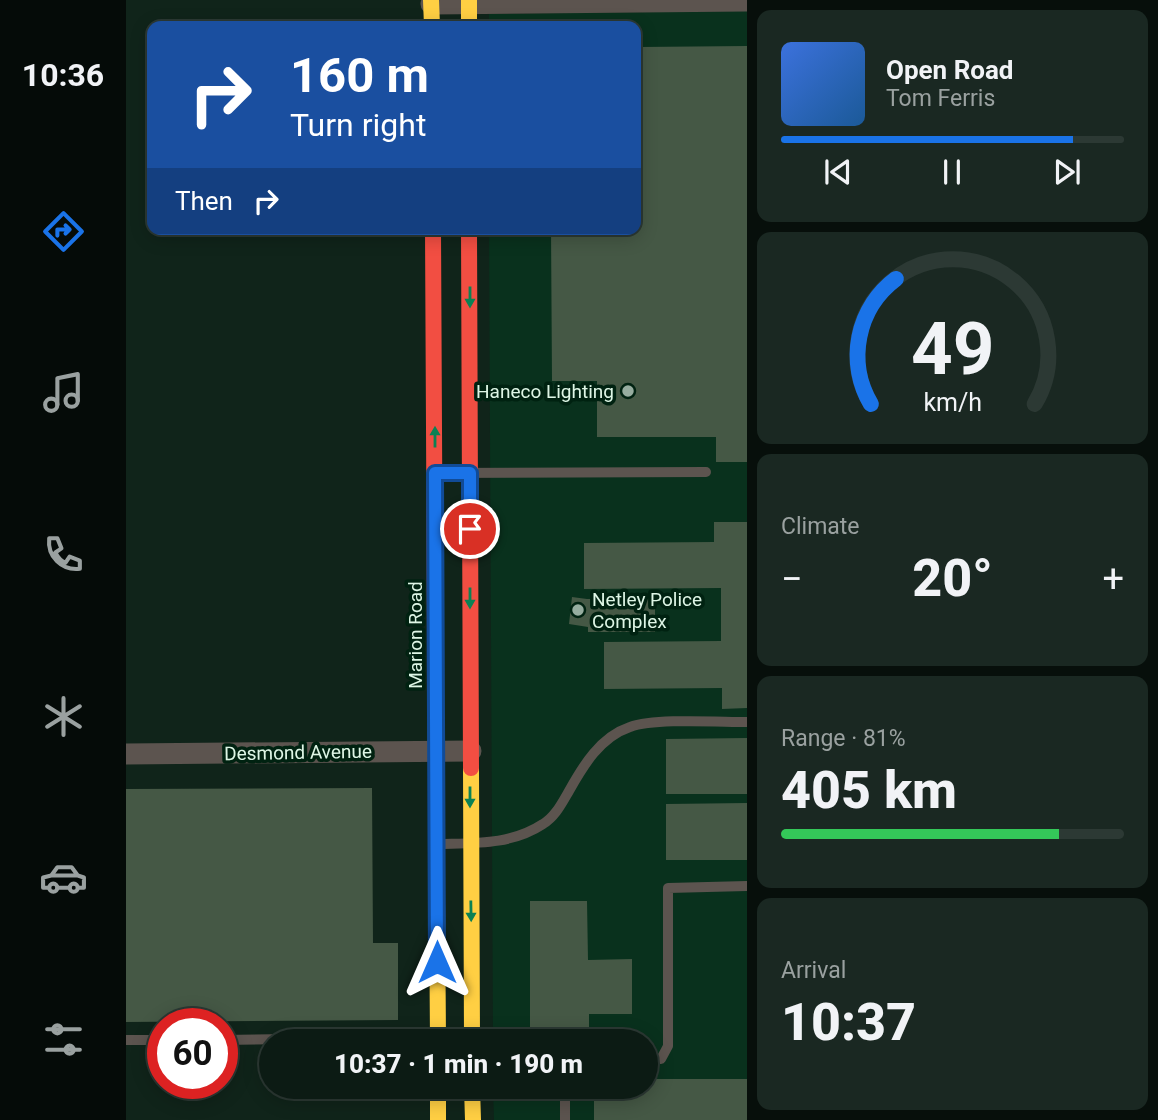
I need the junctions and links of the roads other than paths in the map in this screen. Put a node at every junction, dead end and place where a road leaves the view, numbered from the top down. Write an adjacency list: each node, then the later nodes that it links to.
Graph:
1 (747, 1): 3 (street)
2 (431, 2): 3 (street); 4 (main road)
3 (469, 2): 5 (main road)
4 (432, 21)
5 (469, 21)
6 (433, 235): 9 (main road, Marion Road, one-way to 6)
7 (469, 235): 10 (main road, one-way to 10)
8 (706, 472): 10 (lane)
9 (435, 473): 10 (lane); 12 (main road, Marion Road)
10 (470, 473): 13 (main road, one-way to 13)
11 (747, 722): 15 (lane)
12 (437, 750): 13 (street, Desmond Avenue); 14 (street, Desmond Avenue); 16 (main road, Marion Road)
13 (471, 751): 15 (main road, one-way to 15)
14 (126, 754)
15 (470, 843): 16 (lane); 19 (main road, one-way to 19)
16 (436, 844): 18 (main road, Marion Road)
17 (747, 886): 24 (lane)
18 (438, 1029)
19 (472, 1029)
20 (126, 1040): 21 (lane)
21 (147, 1040)
22 (238, 1040): 23 (lane)
23 (259, 1040)
24 (658, 1059)
25 (438, 1099): 28 (main road)
26 (472, 1099): 29 (main road)
27 (565, 1099): 30 (lane)
28 (438, 1120)
29 (473, 1120)
30 (565, 1120)

